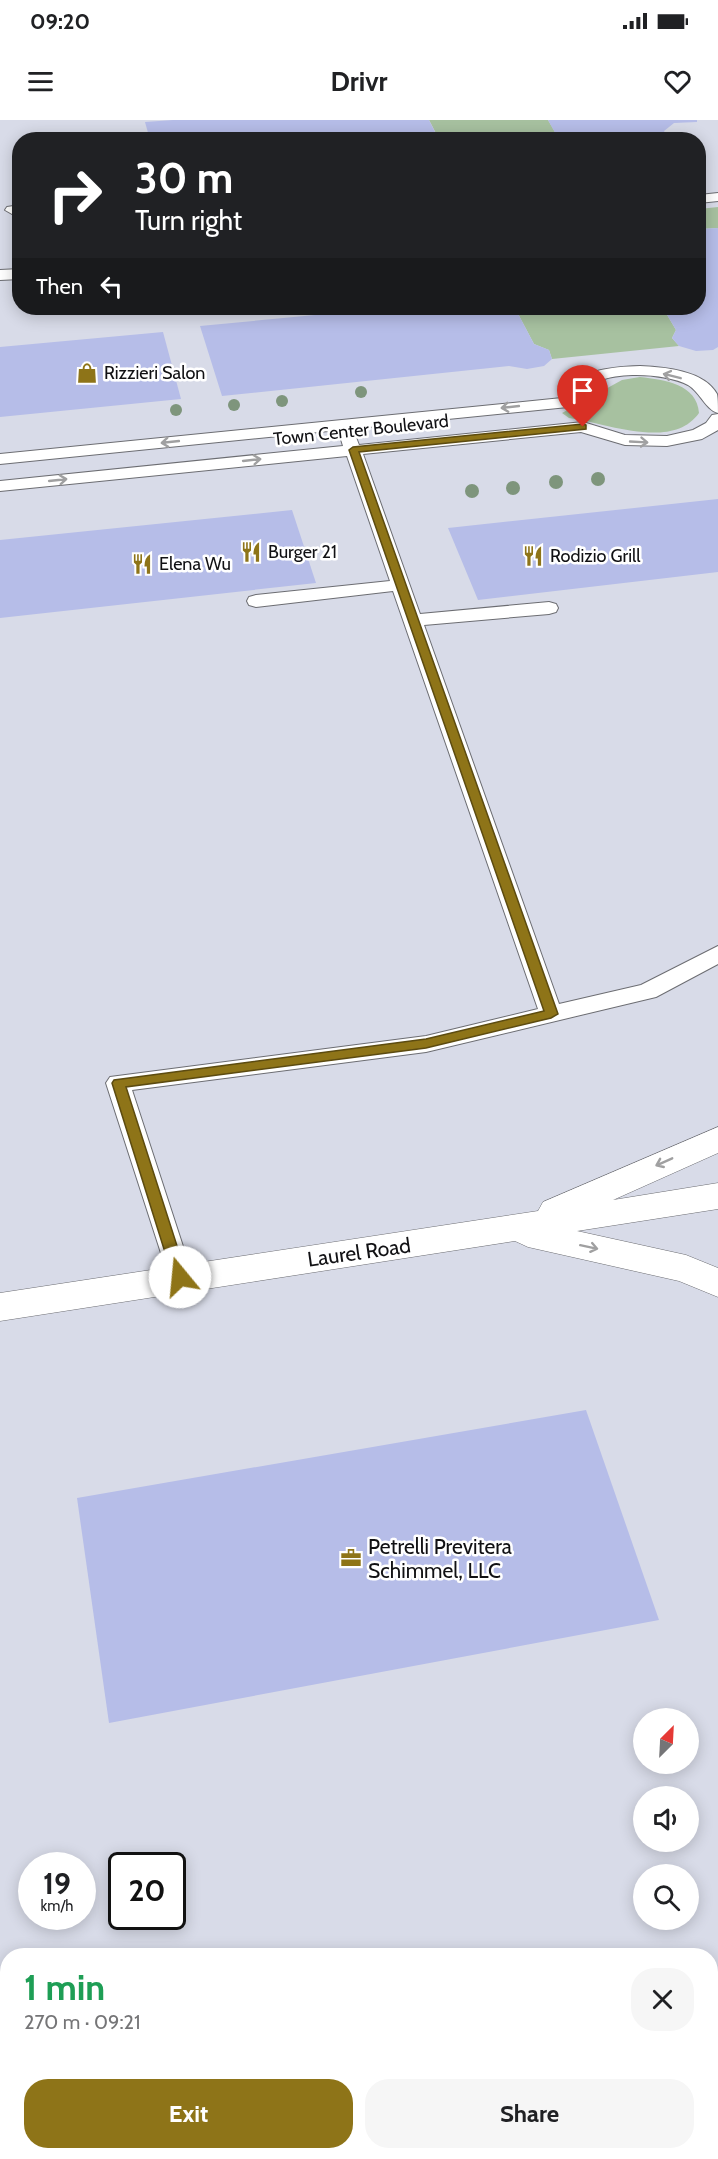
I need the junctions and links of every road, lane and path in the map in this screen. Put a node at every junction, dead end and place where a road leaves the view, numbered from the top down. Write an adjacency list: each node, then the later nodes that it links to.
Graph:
1 (711, 388): 2 (lane, Town Center Boulevard); 4 (lane, Town Center Boulevard, one-way to 4)
2 (718, 408)
3 (718, 419): 5 (lane, Town Center Boulevard, one-way to 3)
4 (344, 424): 5 (lane); 6 (lane, Town Center Boulevard, one-way to 6)
5 (353, 450): 7 (lane, Town Center Boulevard, one-way to 5); 8 (lane)
6 (0, 459)
7 (0, 486)
8 (401, 585): 9 (lane); 11 (lane)
9 (256, 601)
10 (549, 608): 11 (lane)
11 (414, 620): 13 (lane)
12 (718, 954): 13 (lane)
13 (551, 1014): 17 (lane)
14 (718, 1139): 16 (street, one-way to 16)
15 (718, 1196): 16 (street, Laurel Road)
16 (511, 1230): 17 (street, Laurel Road); 18 (street, one-way to 18)
17 (180, 1277): 19 (street, Laurel Road)
18 (718, 1283)
19 (0, 1307)

